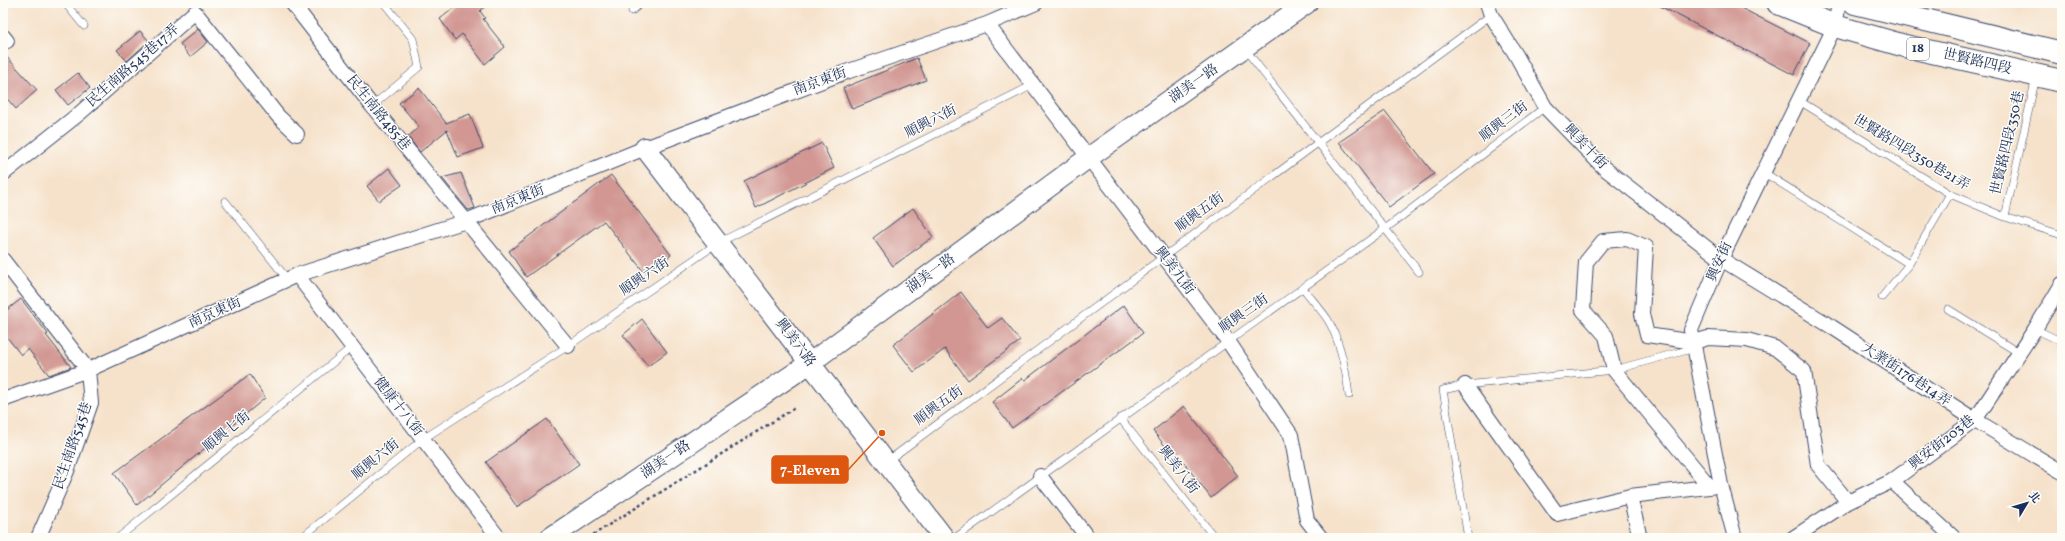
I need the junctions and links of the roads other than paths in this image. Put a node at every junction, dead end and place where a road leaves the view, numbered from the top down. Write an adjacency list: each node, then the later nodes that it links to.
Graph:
1 (65, 3): 13 (lane)
2 (292, 3): 21 (street, 民生南路485巷)
3 (384, 3): 21 (lane)
4 (640, 3): 11 (lane)
5 (1036, 3): 12 (street, 南京東街)
6 (1307, 3): 15 (street, 湖美一路)
7 (1778, 3): 14 (main road, 世賢路四段 / 18)
8 (1838, 3): 14 (street, 興安街)
9 (1855, 3): 16 (main road, 世賢路四段 / 18)
10 (1489, 9): 22 (street, 興美十街); 24 (lane, 順興五街)
11 (632, 11)
12 (987, 24): 19 (street, 興美九街); 25 (street, 南京東街)
13 (84, 26)
14 (1835, 26): 17 (main road, 世賢路四段 / 18); 20 (street, 興安街)
15 (1245, 49): 24 (lane); 26 (street, 湖美一路)
16 (2062, 54)
17 (2037, 75): 18 (main road, 世賢路四段 / 18); 31 (lane, 世賢路四段350巷)
18 (2062, 81)
19 (1033, 85): 26 (street, 興美九街); 35 (lane, 順興六街)
20 (1798, 99): 27 (street, 興安街); 29 (lane, 世賢路四段350巷21弄)
21 (372, 106): 32 (street, 民生南路485巷)
22 (1545, 107): 33 (lane, 順興三街); 37 (street, 興美十街)
23 (297, 134): 28 (street, 民生南路545巷17弄)
24 (1319, 142): 33 (lane); 36 (lane, 順興五街)
25 (645, 148): 32 (street, 南京東街); 35 (street, 興美六路)
26 (1088, 158): 36 (street, 興美九街); 54 (street, 湖美一路)
27 (1763, 172): 37 (street, 興安街); 39 (lane)
28 (3, 174)
29 (1950, 194): 31 (lane, 世賢路四段350巷21弄); 39 (lane)
30 (225, 201): 41 (lane)
31 (2005, 217): 34 (lane, 世賢路四段350巷21弄)
32 (466, 221): 41 (street, 南京東街); 51 (street, 民生南路485巷)
33 (1386, 228): 40 (lane); 43 (lane, 順興三街)
34 (2062, 235)
35 (718, 243): 51 (lane, 順興六街); 54 (street, 興美六路)
36 (1163, 257): 48 (street, 興美九街); 63 (lane, 順興五街)
37 (1721, 259): 46 (street, 興美十街); 50 (street, 興安街)
38 (3, 260): 55 (street)
39 (1909, 264): 44 (lane)
40 (1419, 272)
41 (292, 278): 52 (street, 健康十八街); 55 (street, 南京東街)
42 (2062, 284): 47 (street, 興安街203巷)
43 (1303, 288): 48 (lane, 順興三街); 58 (lane)
44 (1882, 297)
45 (1948, 309): 53 (lane)
46 (1832, 327): 61 (street, 大業街176巷14弄)
47 (2035, 329): 49 (lane); 53 (street, 興安街203巷)
48 (1228, 341): 60 (lane, 順興三街); 79 (street, 興美九街)
49 (2062, 342)
50 (1695, 345): 56 (lane); 56 (street); 67 (street, 興安街); 69 (street)
51 (568, 346): 62 (lane, 順興六街)
52 (352, 347): 62 (street, 健康十八街); 71 (lane, 順興七街)
53 (2019, 353): 61 (street, 興安街203巷)
54 (810, 363): 63 (street, 興美六路); 74 (street, 湖美一路)
55 (88, 370): 59 (street, 南京東街); 70 (street, 民生南路545巷)
56 (1614, 370): 57 (lane); 67 (street)
57 (1465, 385): 68 (street); 80 (lane)
58 (1349, 395)
59 (3, 400)
60 (1120, 418): 65 (lane, 順興三街); 78 (lane, 興美八街)
61 (1975, 420): 64 (street, 大業街176巷14弄); 66 (street, 興安街203巷)
62 (423, 439): 72 (lane, 順興六街); 73 (street, 健康十八街)
63 (886, 462): 75 (street, 興美六路)
64 (2062, 472)
65 (1040, 476): 76 (lane, 順興三街); 77 (street)
66 (1892, 481): 69 (street, 興安街203巷); 84 (street)
67 (1715, 486): 68 (street); 82 (street, 興安街)
68 (1630, 496): 81 (street)
69 (1848, 502): 83 (street, 興安街203巷)
70 (38, 538)
71 (118, 538)
72 (301, 538)
73 (499, 538)
74 (550, 538)
75 (944, 538)
76 (955, 538)
77 (1088, 538)
78 (1215, 538)
79 (1321, 538)
80 (1468, 538)
81 (1640, 538)
82 (1735, 538)
83 (1792, 538)
84 (1954, 538)

